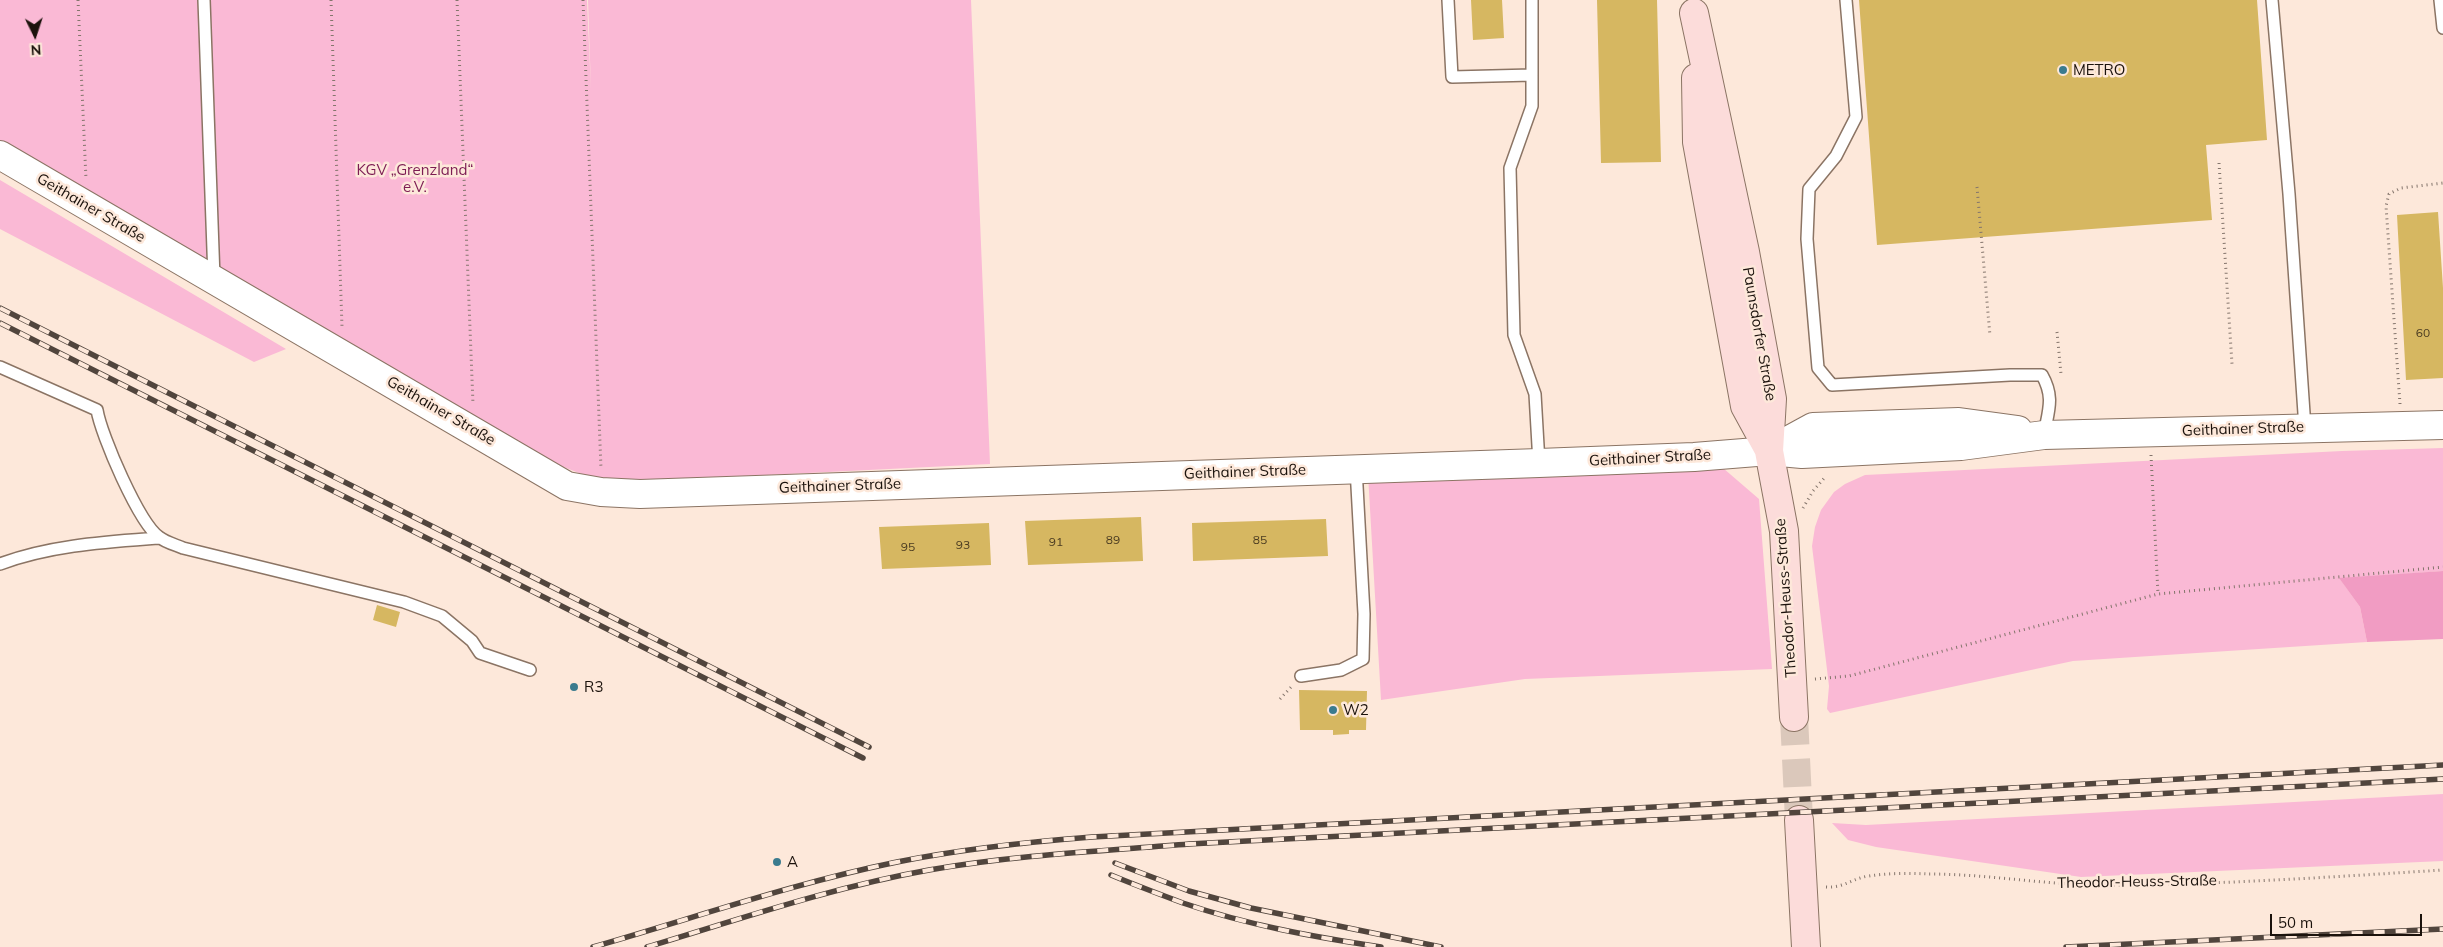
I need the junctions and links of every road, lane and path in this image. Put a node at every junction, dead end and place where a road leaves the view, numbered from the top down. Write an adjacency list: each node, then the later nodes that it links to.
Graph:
1 (78, 0): 18 (path)
2 (204, 0): 19 (lane)
3 (331, 0): 22 (path)
4 (458, 0): 29 (path)
5 (583, 0): 36 (path)
6 (1448, 0): 13 (lane)
7 (1532, 0): 13 (lane)
8 (1846, 0): 31 (lane)
9 (2272, 0): 28 (lane)
10 (2440, 0): 12 (lane)
11 (1694, 6): 32 (main road, Paunsdorfer Straße)
12 (2443, 28)
13 (1532, 75): 33 (lane)
14 (0, 155): 18 (street, Geithainer Straße)
15 (2219, 164): 23 (path)
16 (2443, 183): 27 (path)
17 (1977, 187): 21 (path)
18 (87, 205): 19 (street, Geithainer Straße)
19 (214, 279): 22 (street, Geithainer Straße)
20 (2057, 332): 25 (path)
21 (1990, 336)
22 (343, 355): 29 (street, Geithainer Straße)
23 (2232, 364)
24 (0, 367): 38 (lane)
25 (2061, 374)
26 (2443, 425): 27 (street, Geithainer Straße)
27 (2401, 427): 28 (street, Geithainer Straße)
28 (2305, 428): 30 (street, Geithainer Straße)
29 (474, 430): 36 (street, Geithainer Straße)
30 (2149, 432): 31 (street, Geithainer Straße); 41 (path)
31 (2044, 435): 32 (street, Geithainer Straße)
32 (1770, 451): 33 (street, Geithainer Straße); 37 (main road, Theodor-Heuss-Straße)
33 (1539, 463): 34 (street, Geithainer Straße)
34 (1356, 468): 36 (street, Geithainer Straße); 43 (lane)
35 (1828, 474): 37 (path)
36 (601, 492)
37 (1784, 531): 44 (main road, Theodor-Heuss-Straße)
38 (159, 538): 39 (lane); 42 (lane)
39 (0, 564)
40 (2443, 567): 41 (path)
41 (2158, 594): 44 (path)
42 (530, 670)
43 (1301, 676)
44 (1792, 681): 45 (main road, Theodor-Heuss-Straße)
45 (1794, 717)
46 (1799, 820): 48 (main road)
47 (2443, 870): 48 (path, Theodor-Heuss-Straße)
48 (1803, 886): 49 (main road)
49 (1806, 947)

